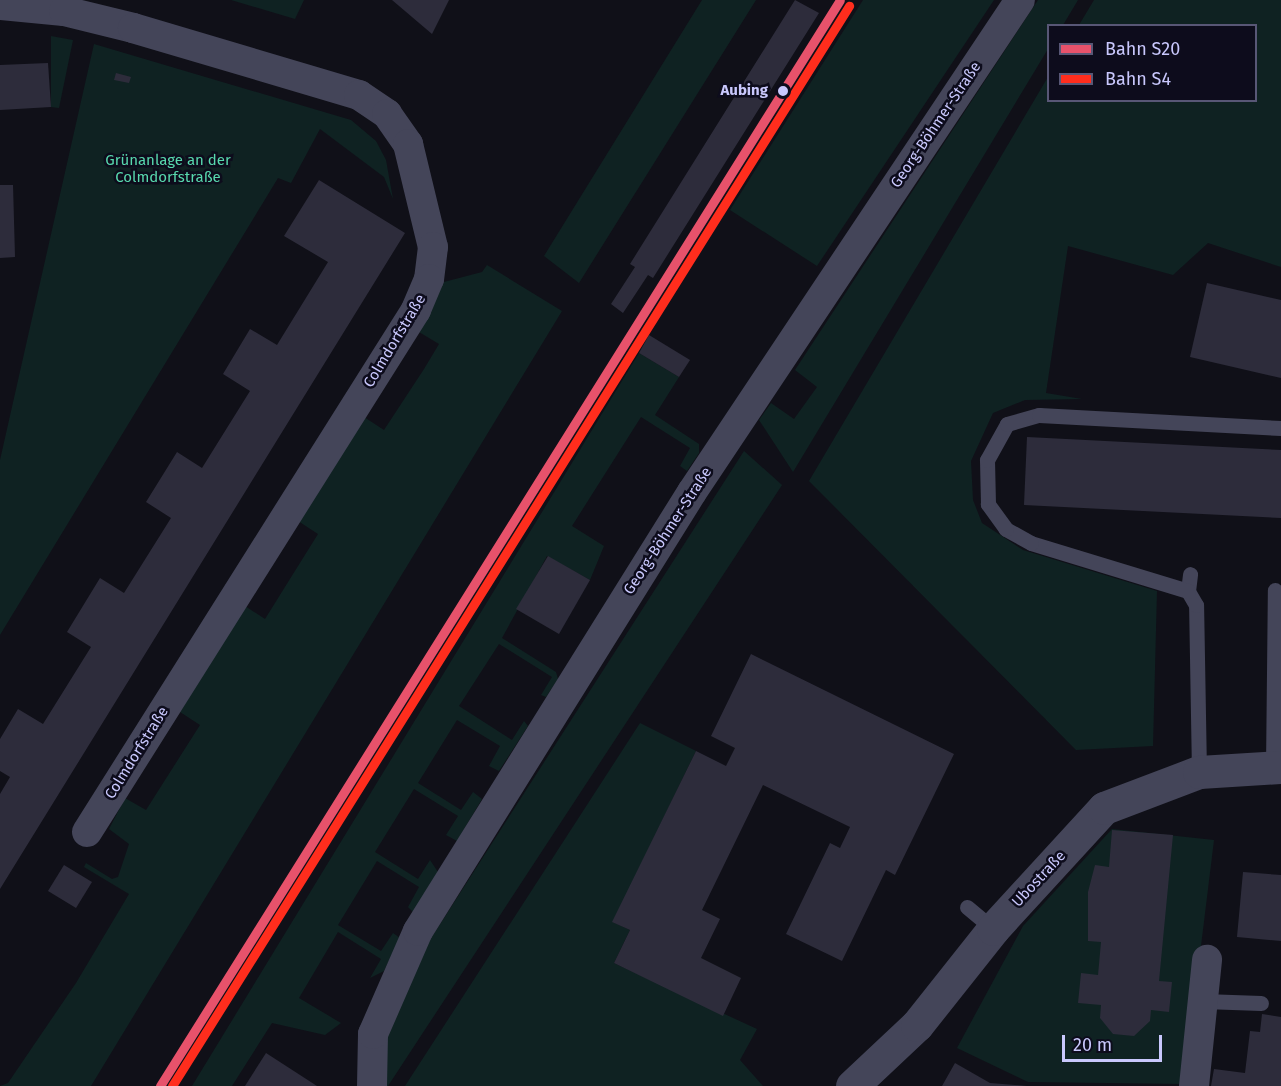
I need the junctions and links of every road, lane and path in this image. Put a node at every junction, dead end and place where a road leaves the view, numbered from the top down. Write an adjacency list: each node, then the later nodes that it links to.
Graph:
1 (1020, 0): 16 (street, Georg-Böhmer-Straße)
2 (0, 5): 3 (street, Colmdorfstraße)
3 (92, 9): 10 (street, Colmdorfstraße)
4 (1281, 428): 7 (lane)
5 (1190, 574): 7 (lane)
6 (1275, 590): 8 (lane)
7 (1188, 591): 9 (lane)
8 (1277, 768): 9 (street, Ubostraße)
9 (1199, 772): 12 (street, Ubostraße)
10 (87, 832)
11 (967, 907): 12 (lane)
12 (993, 929): 17 (street, Ubostraße)
13 (1207, 960): 14 (street)
14 (1203, 1001): 15 (lane); 18 (street)
15 (1261, 1003)
16 (372, 1086)
17 (852, 1086)
18 (1194, 1086)

